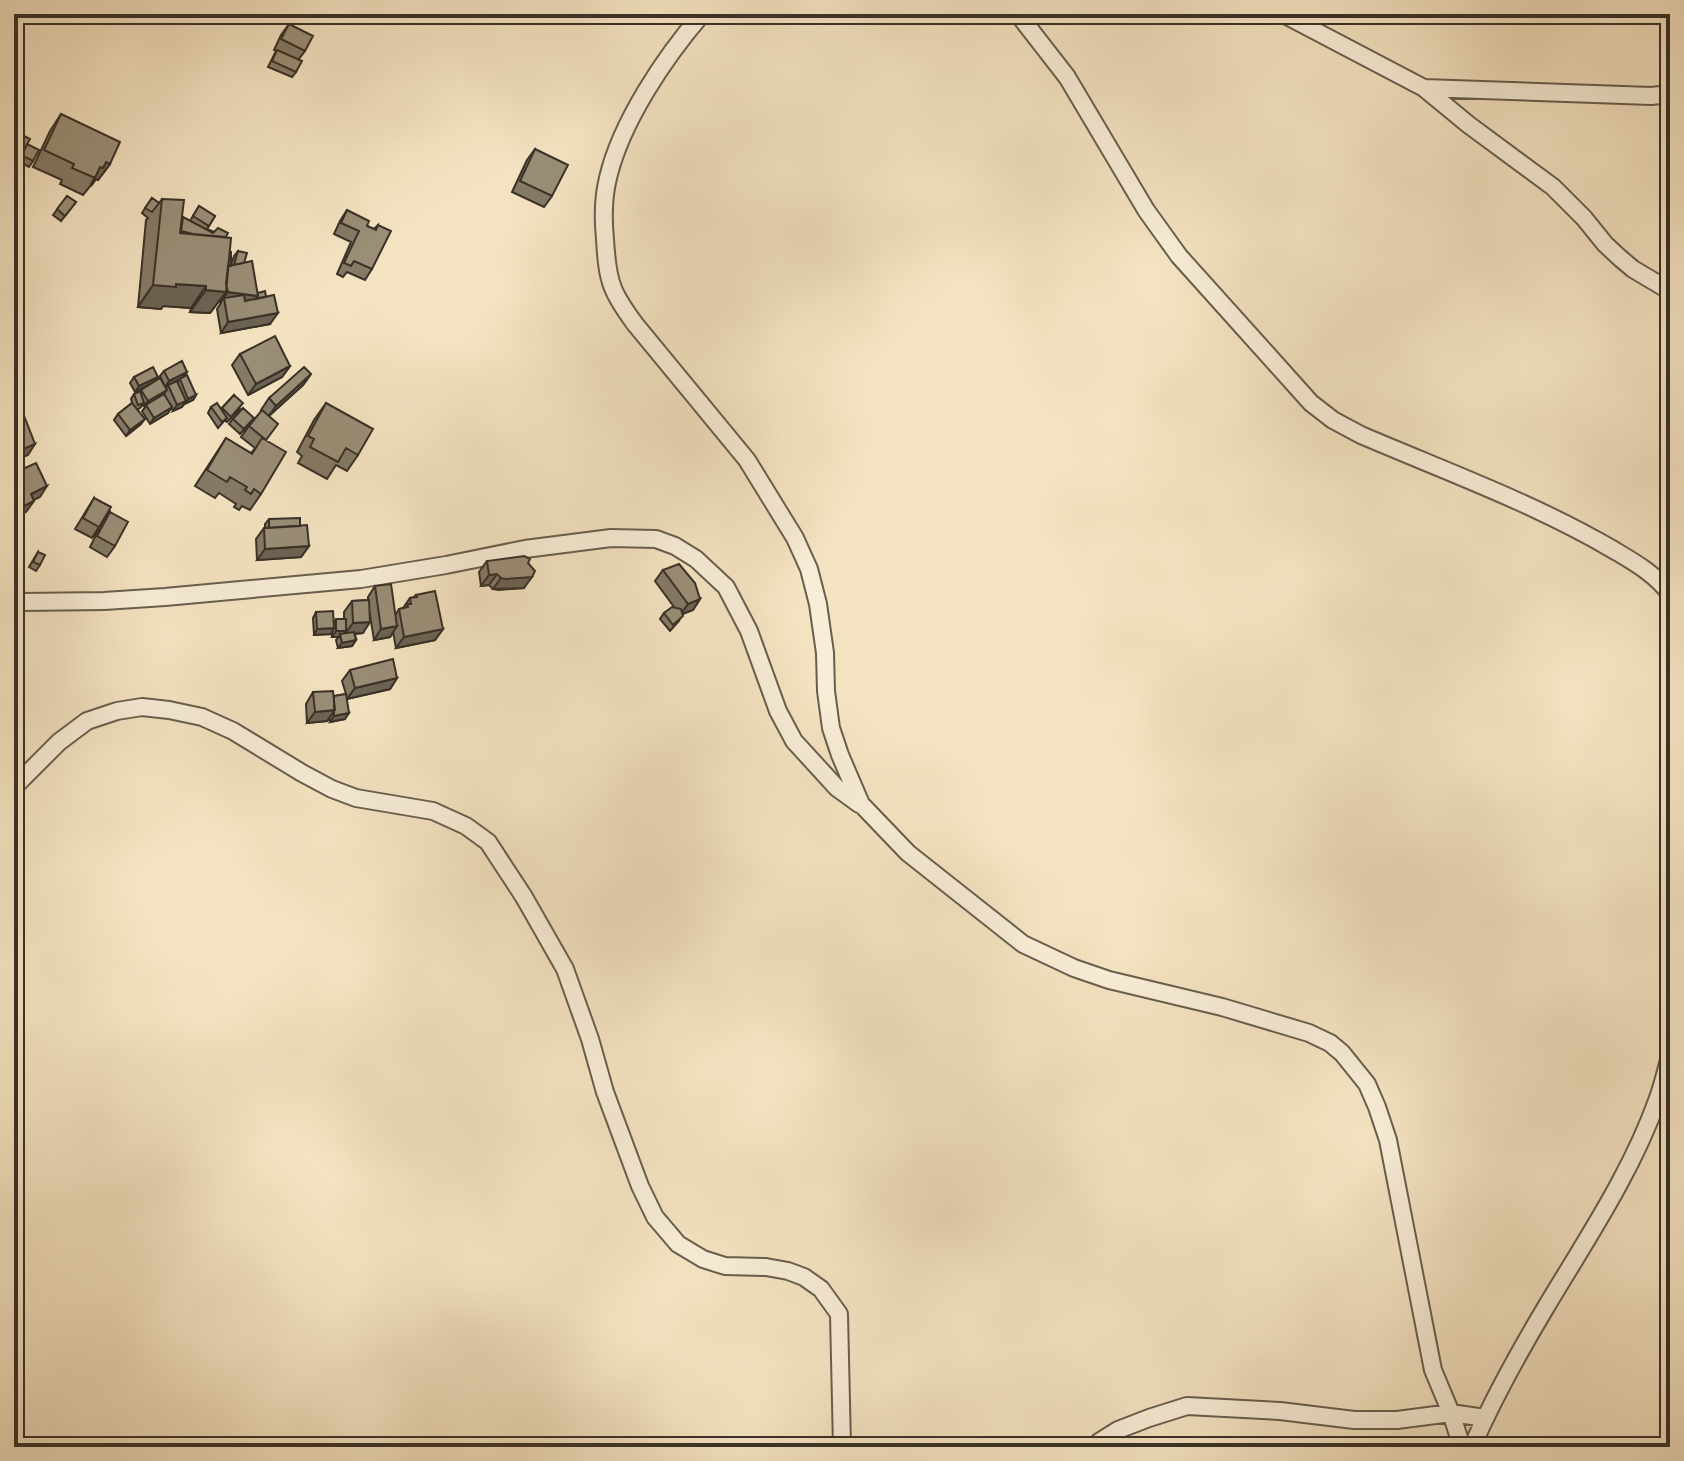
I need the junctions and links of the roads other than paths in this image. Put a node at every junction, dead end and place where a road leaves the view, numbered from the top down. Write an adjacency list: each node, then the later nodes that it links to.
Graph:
1 (702, 14): 10 (street)
2 (1018, 14): 7 (street)
3 (1283, 14): 4 (street)
4 (1424, 88): 5 (street); 6 (street)
5 (1670, 94)
6 (1670, 291)
7 (1670, 594)
8 (14, 600): 10 (street)
9 (14, 787): 14 (street)
10 (861, 804): 12 (street)
11 (1670, 1057): 13 (street)
12 (1451, 1413): 13 (street); 15 (street); 16 (street)
13 (1485, 1418): 17 (street)
14 (842, 1447)
15 (1094, 1447)
16 (1462, 1447)
17 (1472, 1447)

